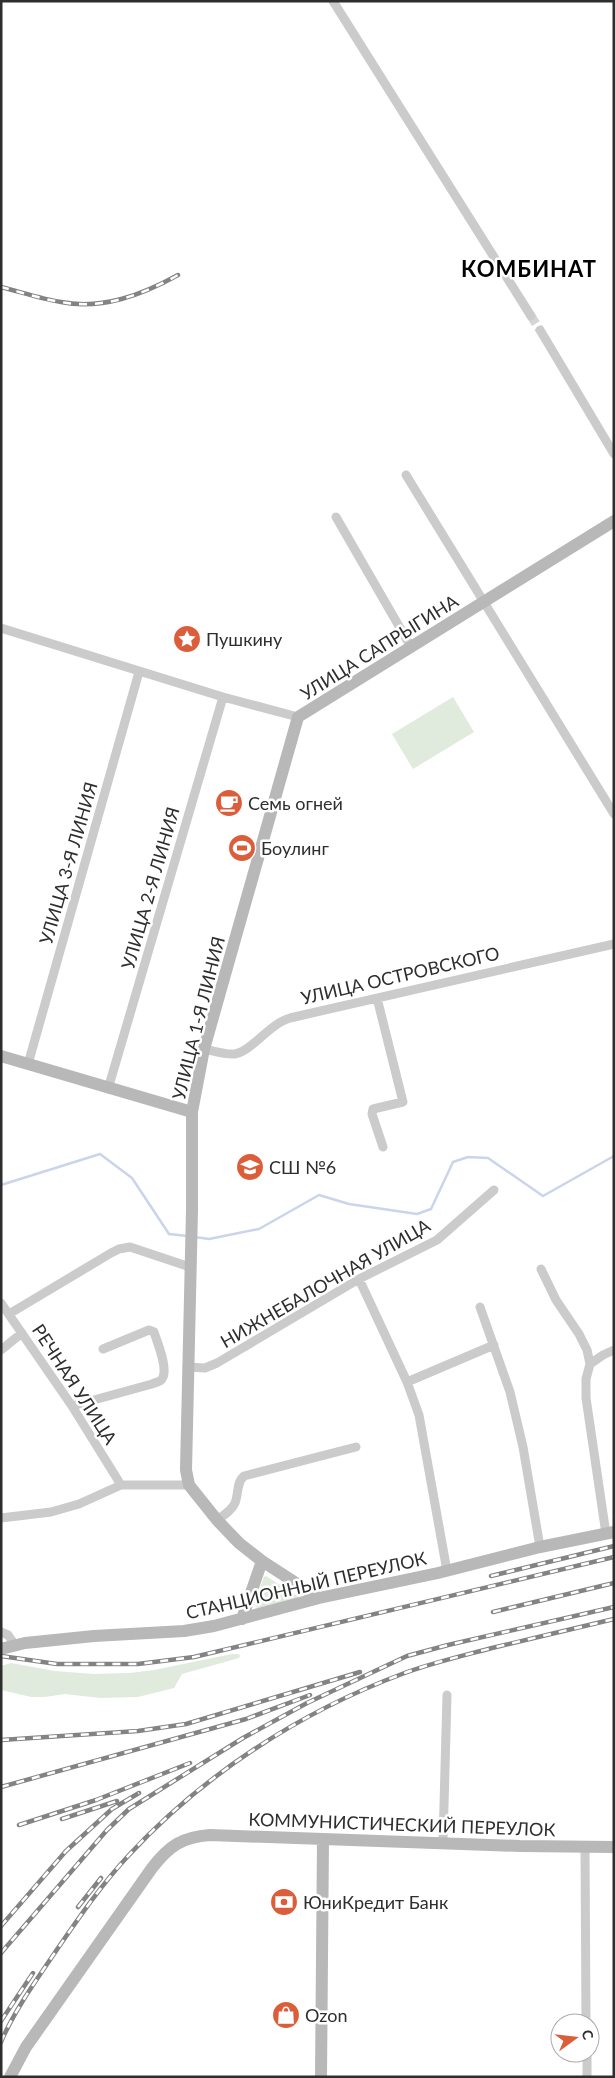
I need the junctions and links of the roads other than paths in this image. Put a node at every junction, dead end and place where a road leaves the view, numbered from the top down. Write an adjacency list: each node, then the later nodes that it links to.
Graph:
1 (333, 1): 2 (street)
2 (531, 316)
3 (540, 330): 4 (street)
4 (614, 454)
5 (406, 474): 8 (street)
6 (336, 517): 10 (street)
7 (614, 521): 8 (street, УЛИЦА САПРЫГИНА)
8 (484, 601): 10 (street, УЛИЦА САПРЫГИНА); 14 (street)
9 (1, 628): 11 (street, УЛИЦА САПРЫГИНА)
10 (411, 647): 13 (street, УЛИЦА САПРЫГИНА)
11 (139, 672): 12 (street, УЛИЦА САПРЫГИНА); 19 (street, УЛИЦА 3-Я ЛИНИЯ)
12 (223, 698): 13 (street, УЛИЦА САПРЫГИНА); 20 (street, УЛИЦА 2-Я ЛИНИЯ)
13 (298, 717): 17 (street, УЛИЦА 1-Я ЛИНИЯ)
14 (614, 814)
15 (614, 944): 16 (street, УЛИЦА ОСТРОВСКОГО)
16 (377, 998): 17 (street, УЛИЦА ОСТРОВСКОГО); 22 (street)
17 (204, 1049): 21 (street, УЛИЦА 1-Я ЛИНИЯ)
18 (1, 1056): 19 (street)
19 (28, 1064): 20 (street)
20 (108, 1089): 21 (street)
21 (192, 1112): 24 (street, УЛИЦА 1-Я ЛИНИЯ)
22 (383, 1147)
23 (494, 1190): 26 (street, НИЖНЕБАЛОЧНАЯ УЛИЦА)
24 (190, 1261): 29 (street); 36 (street, УЛИЦА 1-Я ЛИНИЯ)
25 (541, 1269): 35 (street)
26 (359, 1280): 36 (street, НИЖНЕБАЛОЧНАЯ УЛИЦА); 37 (street)
27 (1, 1302): 29 (street, РЕЧНАЯ УЛИЦА)
28 (480, 1307): 31 (street)
29 (9, 1314): 30 (street, РЕЧНАЯ УЛИЦА)
30 (22, 1333): 33 (street); 38 (street, РЕЧНАЯ УЛИЦА)
31 (494, 1345): 37 (street); 45 (street)
32 (103, 1349): 38 (street)
33 (1, 1350)
34 (614, 1350): 35 (street)
35 (590, 1364): 44 (street)
36 (188, 1367): 41 (street, УЛИЦА 1-Я ЛИНИЯ)
37 (407, 1382): 47 (street)
38 (72, 1406): 40 (street, РЕЧНАЯ УЛИЦА)
39 (356, 1447): 43 (street)
40 (121, 1485): 41 (street); 42 (street)
41 (189, 1485): 43 (street)
42 (1, 1518)
43 (217, 1520): 46 (street)
44 (610, 1533): 45 (street, СТАНЦИОННЫЙ ПЕРЕУЛОК)
45 (540, 1547): 47 (street, СТАНЦИОННЫЙ ПЕРЕУЛОК)
46 (262, 1561): 48 (street); 49 (street)
47 (448, 1571): 48 (street, СТАНЦИОННЫЙ ПЕРЕУЛОК)
48 (319, 1598): 49 (street, СТАНЦИОННЫЙ ПЕРЕУЛОК)
49 (242, 1619): 51 (street, СТАНЦИОННЫЙ ПЕРЕУЛОК)
50 (1, 1632): 51 (street)
51 (15, 1646): 52 (street, СТАНЦИОННЫЙ ПЕРЕУЛОК)
52 (1, 1649)
53 (447, 1695): 55 (street)
54 (323, 1839): 55 (street, КОММУНИСТИЧЕСКИЙ ПЕРЕУЛОК); 60 (street, КОММУНИСТИЧЕСКИЙ ПЕРЕУЛОК); 61 (street)
55 (443, 1842): 56 (street, КОММУНИСТИЧЕСКИЙ ПЕРЕУЛОК)
56 (585, 1846): 57 (street, КОММУНИСТИЧЕСКИЙ ПЕРЕУЛОК); 58 (street)
57 (614, 1847)
58 (586, 2013)
59 (587, 2063): 62 (street)
60 (10, 2077)
61 (321, 2077)
62 (587, 2077)

